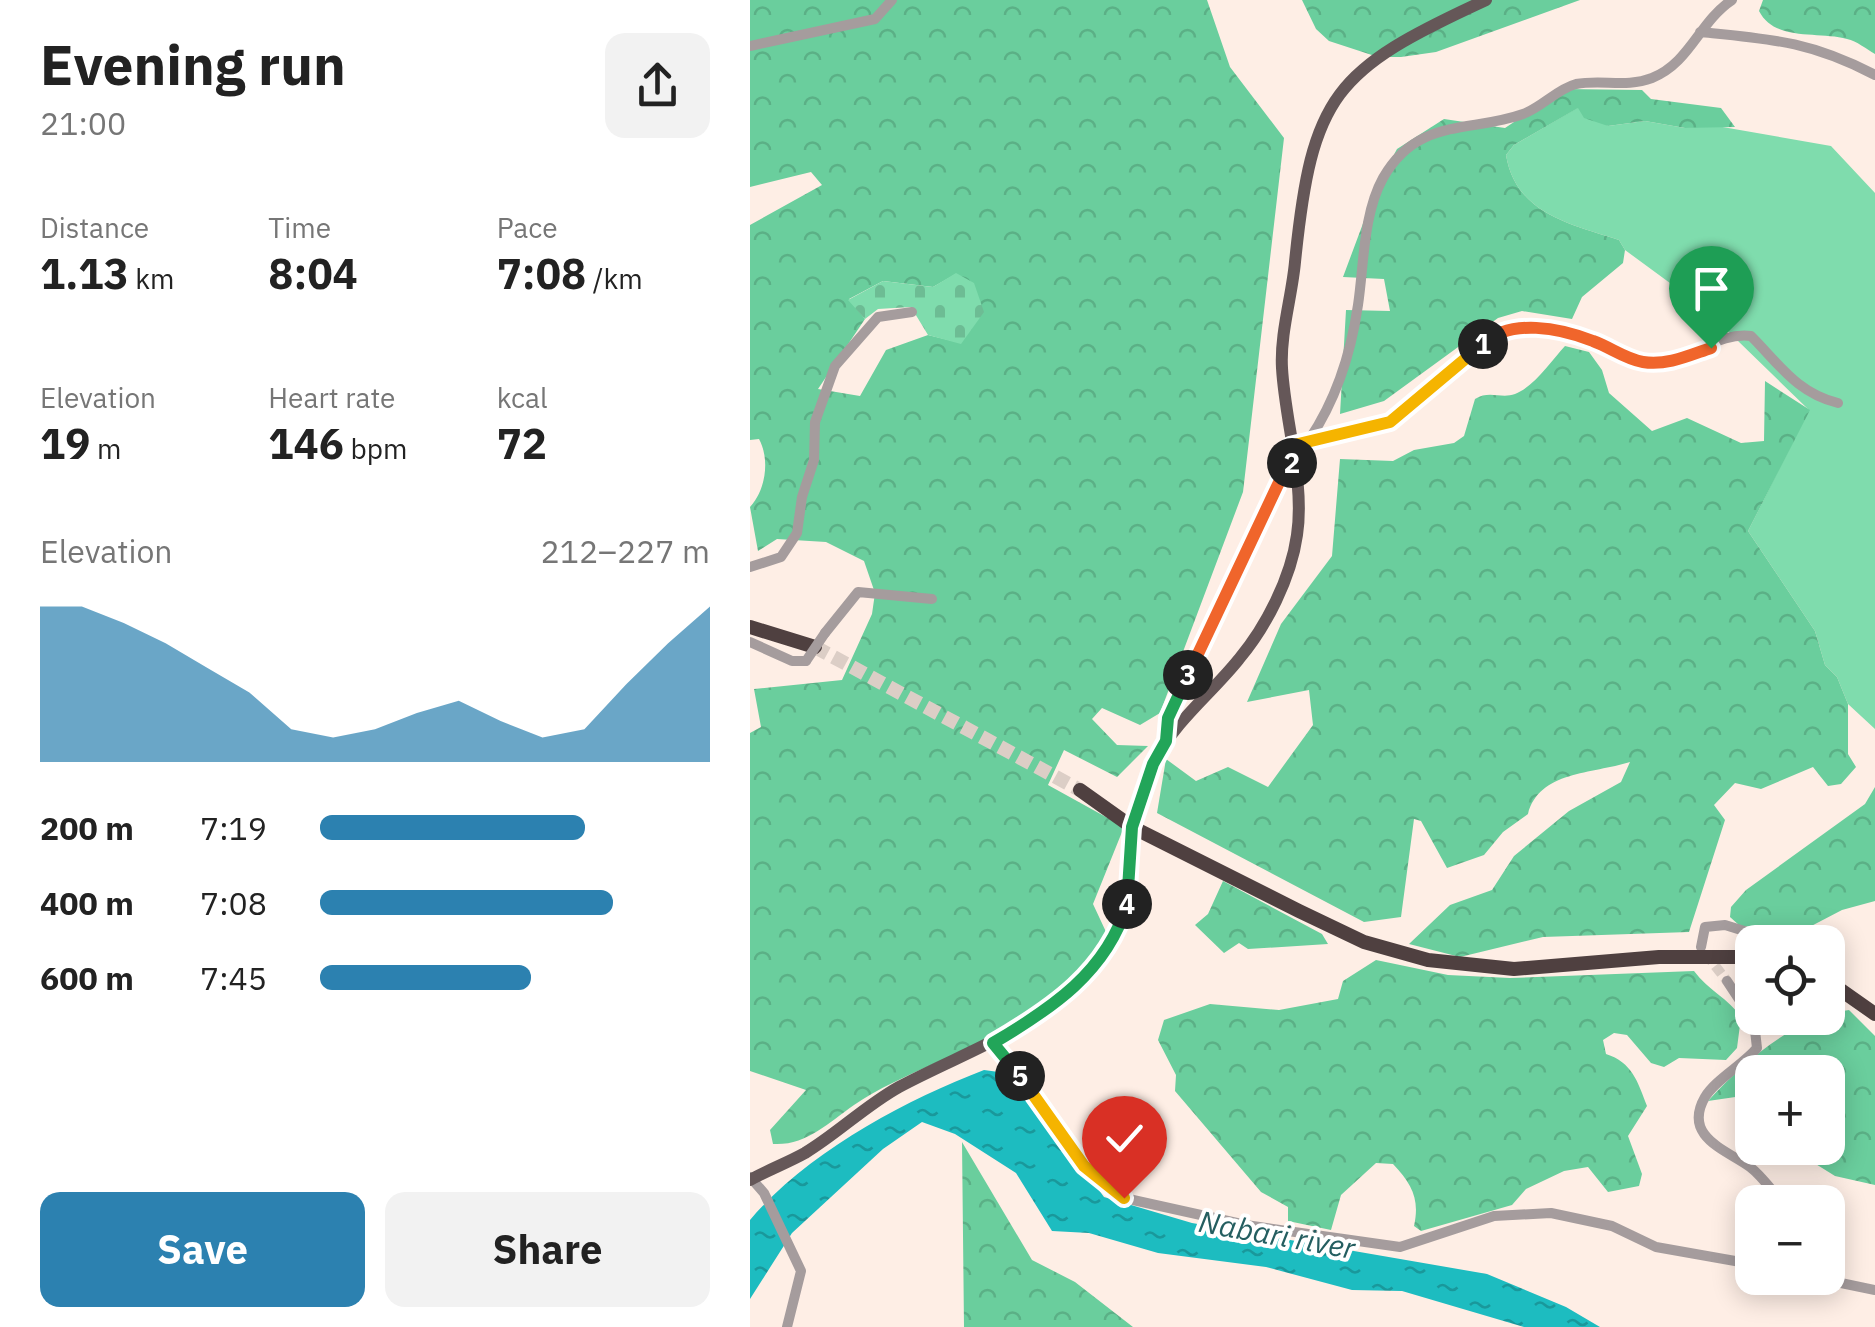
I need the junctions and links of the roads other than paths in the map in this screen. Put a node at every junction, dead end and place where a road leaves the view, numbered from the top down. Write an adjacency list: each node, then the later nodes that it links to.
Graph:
1 (892, 0): 5 (street)
2 (1486, 0): 10 (main road)
3 (1732, 0): 4 (street)
4 (1700, 32): 6 (street); 9 (street)
5 (750, 46)
6 (1875, 74)
7 (912, 312): 12 (street)
8 (1838, 403): 9 (street)
9 (1310, 440): 10 (street)
10 (1290, 446): 11 (main road)
11 (1293, 471): 17 (street); 17 (main road)
12 (750, 567)
13 (932, 599): 15 (street, bridge)
14 (750, 627): 16 (highway)
15 (750, 642)
16 (815, 647)
17 (1166, 741): 19 (main road)
18 (1080, 790): 19 (highway)
19 (1132, 827): 22 (highway); 26 (main road)
20 (1735, 929): 21 (street)
21 (1701, 946)
22 (1735, 957)
23 (1727, 981): 28 (street)
24 (1845, 993): 25 (highway)
25 (1875, 1014)
26 (993, 1043): 27 (main road); 29 (street)
27 (750, 1178): 32 (street)
28 (1766, 1185)
29 (1735, 1261)
30 (1845, 1288): 31 (street)
31 (1875, 1290)
32 (787, 1327)

